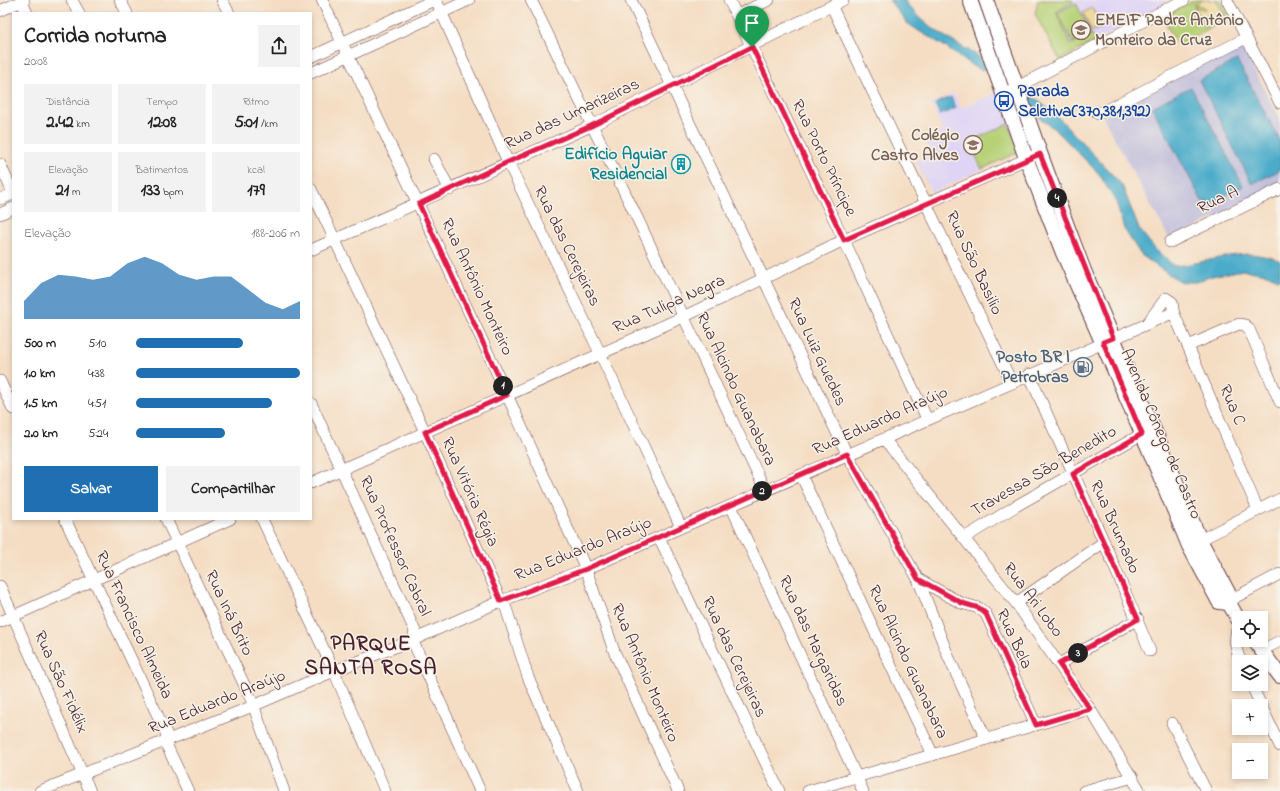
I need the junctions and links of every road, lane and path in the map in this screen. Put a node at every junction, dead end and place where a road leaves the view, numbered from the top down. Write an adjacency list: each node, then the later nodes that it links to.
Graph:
1 (22, 0): 19 (street); 20 (street)
2 (72, 0): 21 (street)
3 (120, 0): 22 (street)
4 (222, 0): 23 (street)
5 (322, 0): 27 (street, Rua Antônio Monteiro)
6 (435, 0): 24 (street, Rua das Cerejeiras); 27 (street)
7 (469, 0): 24 (street)
8 (531, 0): 37 (street, Rua Alcindo Guanabara)
9 (631, 0): 32 (street, Rua Luiz Guedes)
10 (729, 0): 25 (street, Rua Porto Príncipe)
11 (769, 0): 25 (street)
12 (843, 0): 18 (street, Rua das Umarizeiras)
13 (970, 0): 34 (main road, Avenida Cônego de Castro)
14 (986, 0): 33 (main road, Avenida Cônego de Castro)
15 (1184, 0): 17 (street)
16 (1226, 0): 26 (street)
17 (1172, 3): 33 (street)
18 (832, 7): 28 (street, Rua das Umarizeiras); 49 (street, Rua São Basilio)
19 (0, 11)
20 (27, 12)
21 (78, 12)
22 (126, 12)
23 (228, 12)
24 (442, 13): 29 (street); 41 (street, Rua das Cerejeiras)
25 (737, 15): 28 (street, Rua Porto Príncipe)
26 (1246, 38): 35 (street); 36 (street)
27 (342, 42): 29 (street, Rua Antônio Monteiro); 30 (street)
28 (752, 47): 32 (street, Rua das Umarizeiras); 54 (street, Rua Porto Príncipe)
29 (349, 56): 31 (street); 50 (street, Rua Antônio Monteiro)
30 (312, 57)
31 (312, 72)
32 (673, 86): 37 (street, Rua das Umarizeiras); 57 (street, Rua Luiz Guedes)
33 (1016, 86): 34 (street); 38 (main road, Avenida Cônego de Castro)
34 (1002, 95): 39 (main road, Avenida Cônego de Castro)
35 (1280, 103)
36 (1098, 114)
37 (591, 126): 41 (street, Rua das Umarizeiras); 59 (street, Rua Alcindo Guanabara)
38 (1040, 154): 39 (street, Rua Tulipa Negra); 61 (main road, Avenida Cônego de Castro)
39 (1026, 158): 49 (street, Rua Tulipa Negra); 61 (main road, Avenida Cônego de Castro)
40 (434, 159): 44 (street)
41 (508, 162): 44 (street, Rua das Umarizeiras); 63 (street, Rua das Cerejeiras)
42 (0, 164): 45 (street)
43 (1280, 189): 55 (street, Rua A)
44 (450, 190): 50 (street, Rua das Umarizeiras)
45 (12, 191)
46 (312, 191): 53 (street, Rua Vitória Régia)
47 (12, 194): 48 (street)
48 (0, 200)
49 (927, 203): 54 (street, Rua Tulipa Negra); 65 (street, Rua São Basilio)
50 (419, 204): 53 (street, Rua das Umarizeiras); 67 (street, Rua Antônio Monteiro)
51 (12, 208): 52 (street)
52 (0, 214)
53 (334, 240): 56 (street, Rua das Umarizeiras); 72 (street, Rua Vitória Régia)
54 (844, 240): 57 (street, Rua Tulipa Negra); 71 (street, Rua Porto Príncipe)
55 (1170, 242)
56 (312, 250)
57 (764, 279): 59 (street, Rua Tulipa Negra); 76 (street, Rua Luiz Guedes)
58 (1173, 314): 60 (street, Rua Eduardo Araújo); 60 (street, Rua C); 62 (street, Rua C)
59 (684, 317): 63 (street, Rua Tulipa Negra); 81 (street, Rua Alcindo Guanabara)
60 (1148, 323): 61 (street, Rua Eduardo Araújo)
61 (1108, 340): 64 (street, Rua Eduardo Araújo); 73 (main road, Avenida Cônego de Castro); 75 (main road, Avenida Cônego de Castro)
62 (1188, 346): 68 (street); 84 (street, Rua C)
63 (600, 353): 67 (street, Rua Tulipa Negra); 89 (street, Rua das Cerejeiras)
64 (1029, 374): 65 (street, Rua Eduardo Araújo); 78 (street, Rua Brumado)
65 (1012, 383): 71 (street, Rua Eduardo Araújo)
66 (4, 388): 70 (street)
67 (507, 395): 72 (street, Rua Tulipa Negra); 95 (street, Rua Antônio Monteiro)
68 (1280, 402)
69 (312, 406): 77 (street, Rua Professor Cabral)
70 (12, 407)
71 (927, 419): 74 (street, Rua Eduardo Araújo)
72 (425, 432): 77 (street, Rua Tulipa Negra); 100 (street, Rua Vitória Régia)
73 (1142, 434): 75 (main road, Avenida Cônego de Castro); 78 (street, Travessa São Benedito)
74 (884, 439): 76 (street, Rua Eduardo Araújo); 91 (street, Rua Ari Lobo)
75 (1154, 444): 94 (main road, Avenida Cônego de Castro)
76 (847, 454): 79 (street, Rua Eduardo Araújo); 97 (street, Rua Luiz Guedes)
77 (342, 469): 80 (street, Rua Tulipa Negra); 107 (street, Rua Professor Cabral)
78 (1073, 474): 91 (street, Travessa São Benedito); 93 (street, Rua Brumado)
79 (801, 475): 81 (street, Rua Eduardo Araújo); 123 (street, Rua Alcindo Guanabara)
80 (312, 483)
81 (765, 490): 83 (street, Rua Eduardo Araújo)
82 (1280, 498): 84 (street)
83 (731, 506): 89 (street, Rua Eduardo Araújo); 126 (street, Rua das Margaridas)
84 (1258, 510): 94 (street)
85 (65, 520): 98 (street, Rua Francisco Almeida)
86 (166, 520): 92 (street, Rua Iná Brito)
87 (228, 520): 92 (street)
88 (262, 520): 113 (street)
89 (681, 527): 90 (street, Rua Eduardo Araújo)
90 (659, 537): 95 (street, Rua Eduardo Araújo); 135 (street, Rua das Cerejeiras)
91 (964, 538): 101 (street, Rua Ari Lobo)
92 (177, 542): 98 (street); 116 (street, Rua Iná Brito)
93 (1104, 542): 101 (street); 105 (street, Rua Brumado)
94 (1194, 543): 102 (main road, Avenida Cônego de Castro)
95 (586, 569): 100 (street, Rua Eduardo Araújo); 134 (street, Rua Antônio Monteiro)
96 (1280, 574): 102 (street)
97 (918, 579): 119 (street, Rua Bela); 120 (street, Rua Luiz Guedes)
98 (94, 580): 104 (street); 121 (street, Rua Francisco Almeida)
99 (0, 586): 104 (street, Rua São Fidélix)
100 (501, 601): 107 (street, Rua Eduardo Araújo); 133 (street, Rua Vitória Régia)
101 (1016, 603): 112 (street, Rua Ari Lobo)
102 (1229, 603): 103 (main road, Avenida Cônego de Castro)
103 (1233, 611)
104 (14, 616): 106 (street); 124 (street, Rua São Fidélix)
105 (1138, 619): 111 (street, Rua Brumado); 112 (street)
106 (0, 622)
107 (414, 640): 113 (street, Rua Eduardo Araújo); 132 (street, Rua Professor Cabral)
108 (1280, 641): 109 (street)
109 (1268, 643)
110 (1259, 647): 114 (main road)
111 (1150, 651)
112 (1059, 664): 117 (street, Rua Ari Lobo)
113 (334, 671): 116 (street, Rua Eduardo Araújo); 131 (street)
114 (1280, 676)
115 (1254, 691): 122 (street)
116 (253, 706): 121 (street, Rua Eduardo Araújo); 130 (street, Rua Iná Brito)
117 (1090, 709): 119 (street); 125 (street, Rua Ari Lobo)
118 (1172, 723): 140 (street)
119 (1036, 725): 120 (street)
120 (986, 739): 123 (street)
121 (166, 741): 124 (street, Rua Eduardo Araújo); 129 (street, Rua Francisco Almeida)
122 (1280, 746)
123 (933, 755): 126 (street)
124 (83, 774): 127 (street, Rua Eduardo Araújo); 128 (street, Rua São Fidélix)
125 (1133, 777): 138 (street); 139 (street, Rua Ari Lobo)
126 (857, 778): 136 (street); 137 (street, Rua das Margaridas)
127 (40, 791)
128 (90, 791)
129 (188, 791)
130 (284, 791)
131 (385, 791)
132 (480, 791)
133 (578, 791)
134 (678, 791)
135 (779, 791)
136 (808, 791)
137 (863, 791)
138 (1084, 791)
139 (1140, 791)
140 (1206, 791)

